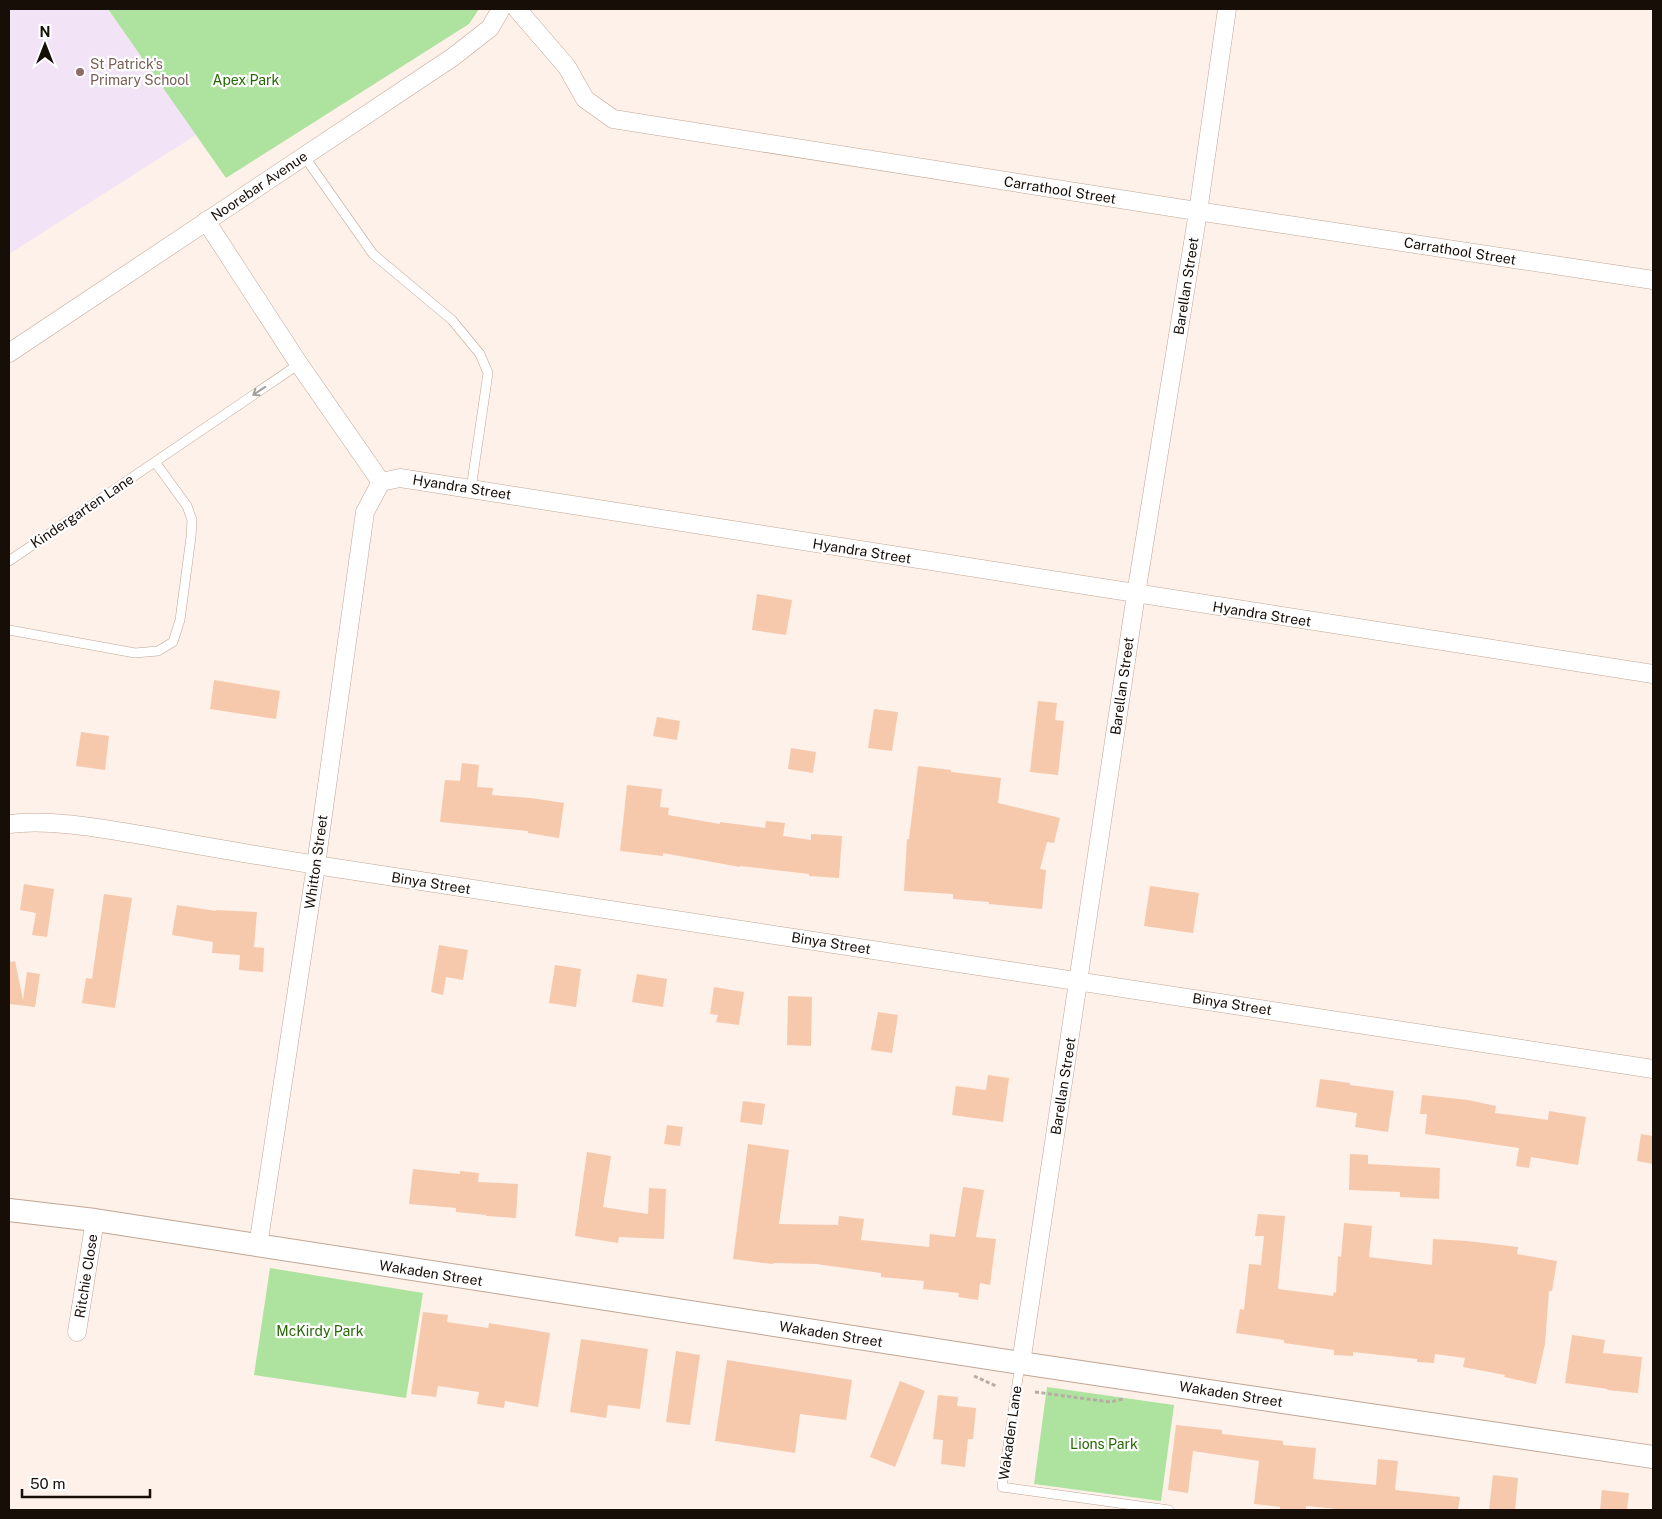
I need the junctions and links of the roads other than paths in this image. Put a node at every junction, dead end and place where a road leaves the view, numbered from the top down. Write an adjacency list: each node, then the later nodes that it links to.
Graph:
1 (501, 9): 4 (street, Noorebar Avenue)
2 (518, 9): 5 (street, Carrathool Street)
3 (1227, 9): 5 (street, Barellan Street)
4 (304, 156): 6 (street, Noorebar Avenue); 12 (lane)
5 (1198, 212): 7 (street, Carrathool Street); 14 (street, Barellan Street)
6 (206, 221): 8 (street, Noorebar Avenue); 9 (street)
7 (1653, 280)
8 (9, 353)
9 (299, 364): 10 (lane, Kindergarten Lane, one-way to 10); 11 (street)
10 (155, 462): 13 (lane, Kindergarten Lane); 15 (lane)
11 (381, 482): 12 (street, Hyandra Street); 18 (street, Whitton Street)
12 (471, 489): 14 (street, Hyandra Street)
13 (9, 561)
14 (1136, 594): 16 (street, Hyandra Street); 19 (street, Barellan Street)
15 (9, 630)
16 (1653, 674)
17 (9, 824): 18 (street, Binya Street)
18 (316, 865): 19 (street, Binya Street); 23 (street, Whitton Street)
19 (1079, 980): 20 (street, Binya Street); 25 (street, Barellan Street)
20 (1653, 1069)
21 (9, 1210): 22 (street, Wakaden Street)
22 (95, 1220): 23 (street, Wakaden Street); 24 (street, Ritchie Close)
23 (258, 1246): 25 (street, Wakaden Street)
24 (77, 1332)
25 (1021, 1363): 26 (street, Wakaden Street); 27 (lane, Wakaden Lane)
26 (1653, 1458)
27 (1169, 1510)

